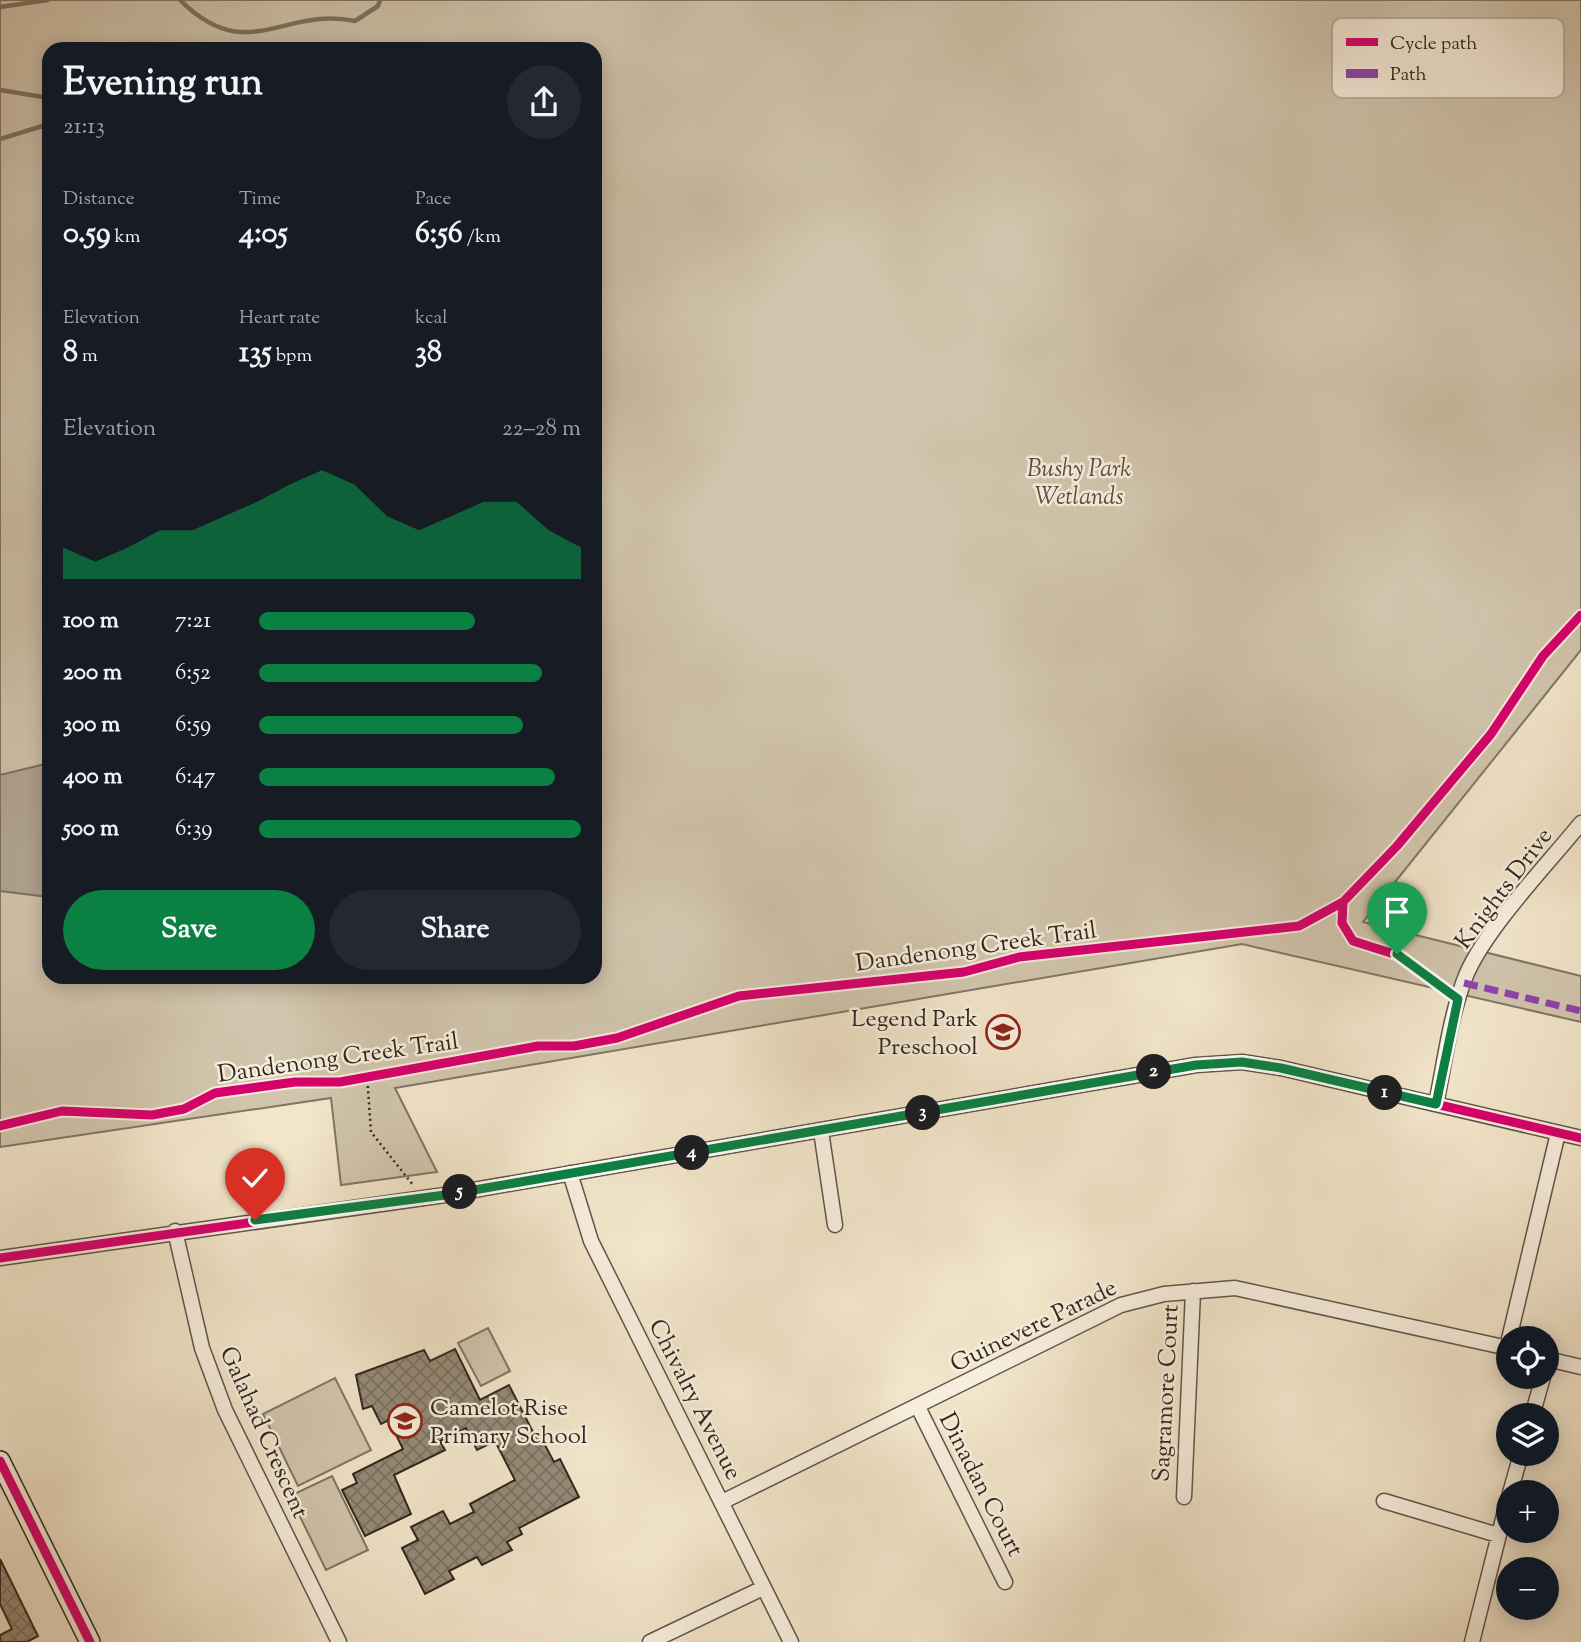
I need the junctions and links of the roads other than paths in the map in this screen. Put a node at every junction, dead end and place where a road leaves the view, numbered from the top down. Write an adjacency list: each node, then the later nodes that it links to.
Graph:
1 (1581, 823): 2 (street, Knights Drive)
2 (1576, 839): 3 (street, Knights Drive)
3 (1436, 1104): 4 (street); 5 (street)
4 (821, 1131): 7 (street); 8 (street)
5 (1558, 1133): 6 (street); 12 (street)
6 (1581, 1138)
7 (570, 1173): 9 (street); 20 (street, Chivalry Avenue)
8 (835, 1225)
9 (175, 1231): 10 (street); 26 (street, Galahad Crescent)
10 (0, 1258)
11 (1193, 1291): 13 (street, Guinevere Parade); 16 (street, Guinevere Parade); 18 (street, Sagramore Court)
12 (1512, 1326)
13 (1496, 1341)
14 (1559, 1362): 15 (street)
15 (1581, 1367)
16 (918, 1407): 20 (street, Guinevere Parade); 23 (street, Dinadan Court)
17 (0, 1461): 25 (main road)
18 (1184, 1497)
19 (1384, 1501): 21 (street)
20 (722, 1502): 24 (street, Chivalry Avenue)
21 (1496, 1534)
22 (1496, 1543): 29 (street)
23 (1005, 1582)
24 (763, 1588): 27 (street); 28 (street, Chivalry Avenue)
25 (90, 1642)
26 (339, 1642)
27 (650, 1642)
28 (791, 1642)
29 (1472, 1642)

